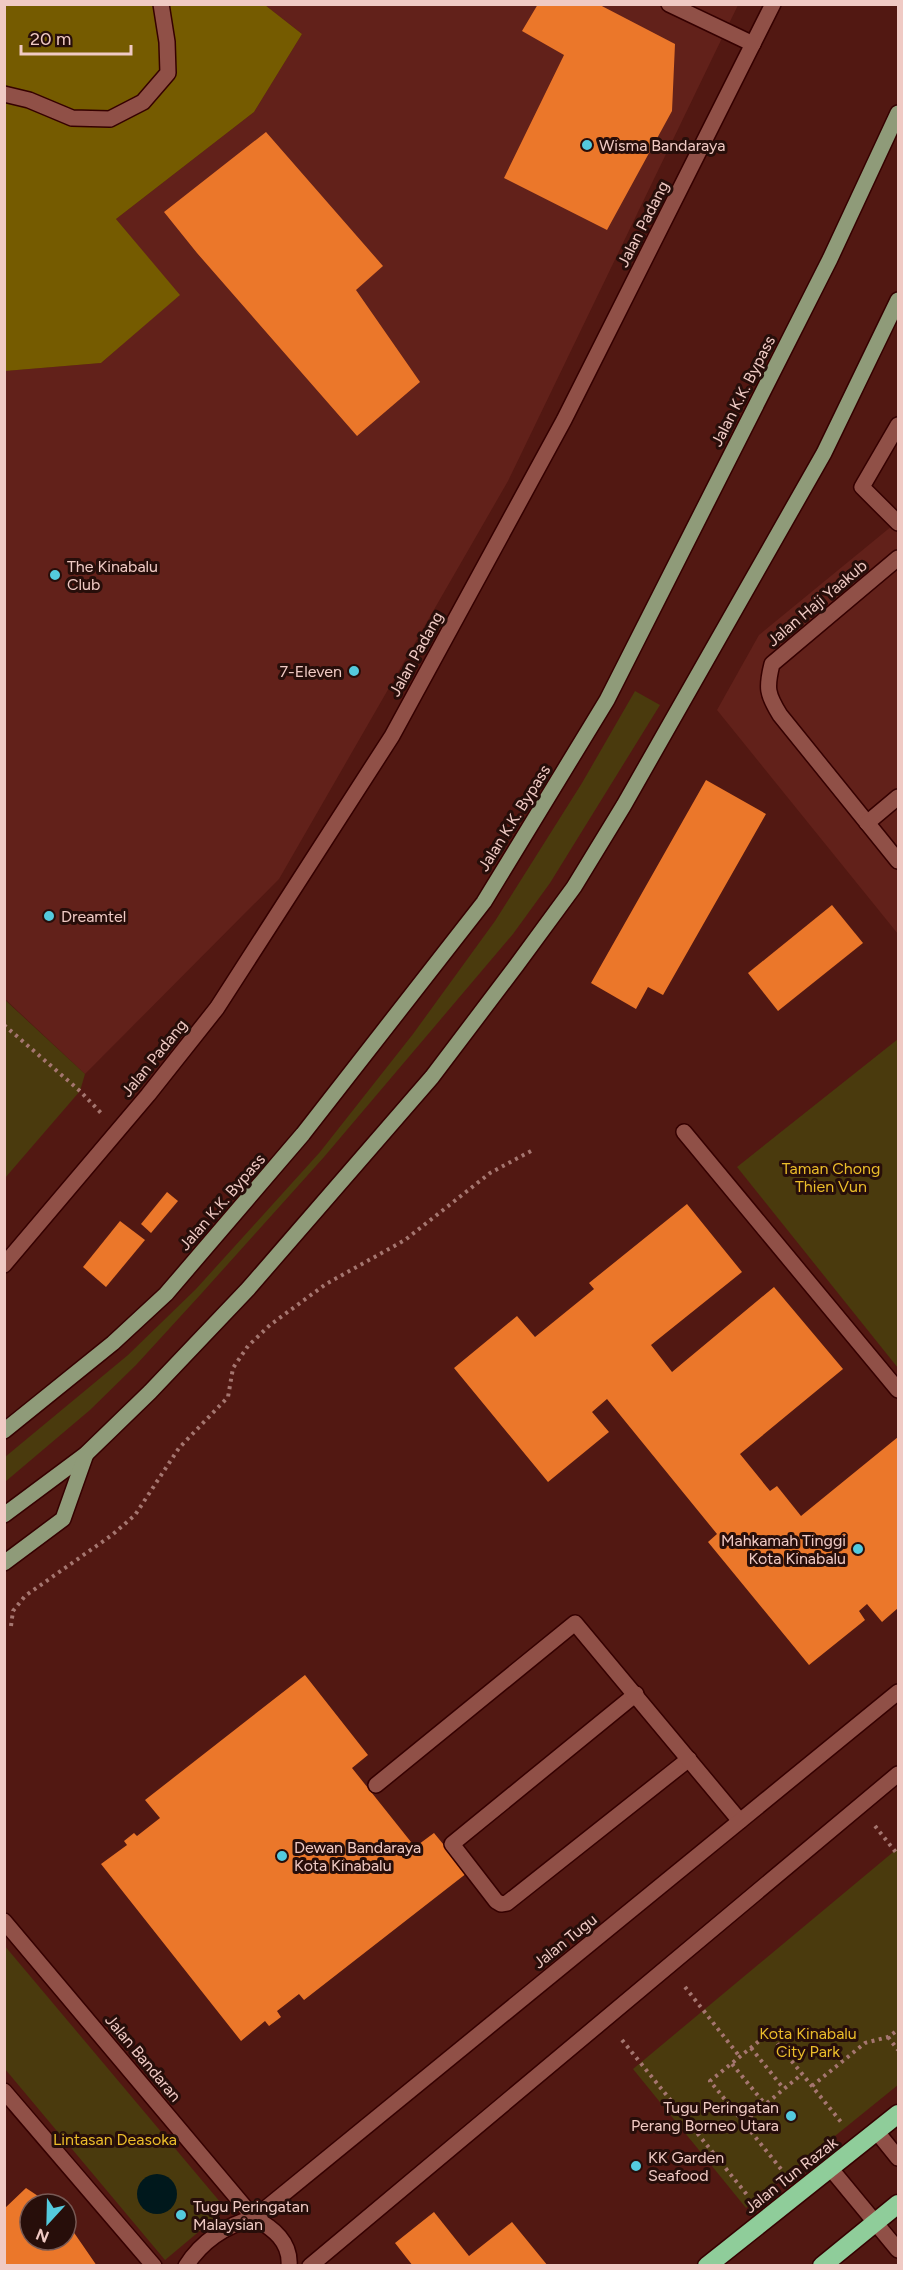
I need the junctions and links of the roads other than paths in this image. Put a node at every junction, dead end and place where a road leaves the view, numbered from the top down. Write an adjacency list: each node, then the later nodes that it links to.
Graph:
1 (161, 4): 5 (street)
2 (669, 4): 4 (street)
3 (773, 4): 4 (street, Jalan Padang)
4 (753, 44): 15 (street, Jalan Padang)
5 (4, 94)
6 (898, 113): 17 (main road, Jalan K.K. Bypass)
7 (898, 300): 18 (main road)
8 (898, 425): 9 (street)
9 (898, 523)
10 (898, 558): 12 (street, Jalan Haji Yaakub)
11 (898, 797): 12 (street)
12 (867, 823): 13 (street, Jalan Haji Yaakub)
13 (898, 861)
14 (684, 1132): 16 (street)
15 (4, 1265)
16 (898, 1390)
17 (4, 1431)
18 (86, 1454): 19 (main road); 20 (main road)
19 (4, 1515)
20 (4, 1563)
21 (898, 1692): 26 (street, Jalan Tugu)
22 (636, 1694): 23 (street); 23 (street); 25 (street)
23 (689, 1759): 26 (street)
24 (898, 1774): 40 (street)
25 (375, 1785)
26 (740, 1821): 34 (street, Jalan Tugu)
27 (4, 1921): 34 (street, Jalan Bandaran)
28 (4, 2091): 37 (street)
29 (898, 2114): 30 (highway, Jalan Tun Razak)
30 (877, 2132): 31 (street); 32 (highway, Jalan Tun Razak)
31 (898, 2158)
32 (831, 2169): 35 (street); 41 (highway, Jalan Tun Razak)
33 (898, 2204): 35 (highway)
34 (254, 2218): 38 (street, Jalan Tugu); 39 (street, Jalan Bandaran)
35 (875, 2223): 36 (street); 42 (highway)
36 (898, 2250)
37 (154, 2265)
38 (186, 2265)
39 (290, 2265)
40 (310, 2265)
41 (707, 2265)
42 (822, 2265)

